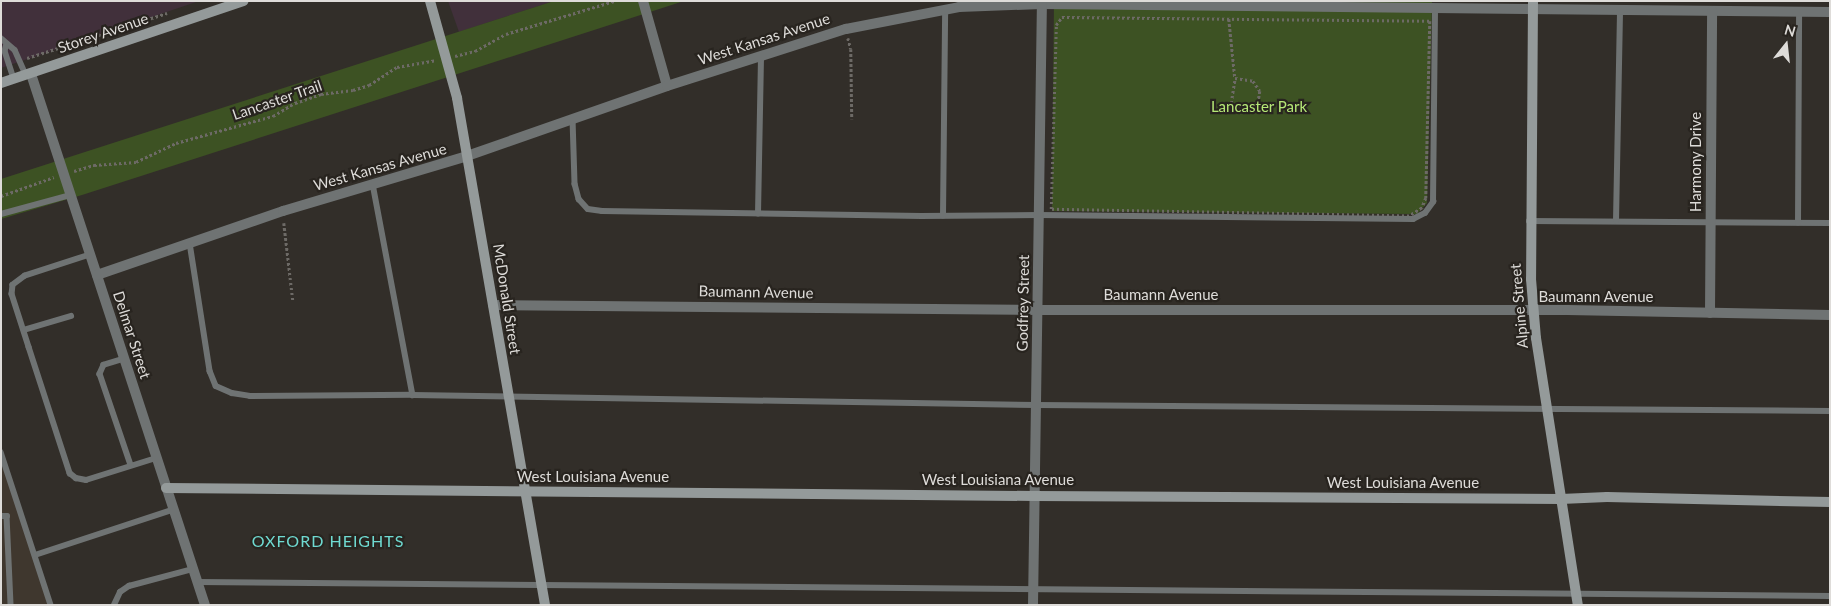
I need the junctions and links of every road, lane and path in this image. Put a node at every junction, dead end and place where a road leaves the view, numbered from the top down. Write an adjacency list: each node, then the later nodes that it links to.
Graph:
1 (243, 1): 21 (street, Storey Avenue)
2 (430, 1): 19 (street, McDonald Street)
3 (614, 1): 19 (path, Lancaster Trail)
4 (643, 1): 25 (street)
5 (1042, 2): 7 (street, West Kansas Avenue); 8 (street, West Kansas Avenue); 36 (street, Godfrey Street)
6 (1532, 5): 7 (street, West Kansas Avenue); 9 (street, West Kansas Avenue); 38 (street, Alpine Street)
7 (1435, 8): 36 (lane)
8 (946, 9): 15 (street, West Kansas Avenue); 37 (lane)
9 (1620, 10): 10 (street, West Kansas Avenue); 39 (lane)
10 (1712, 11): 11 (street, West Kansas Avenue); 40 (street, Harmony Drive)
11 (1799, 12): 12 (street, West Kansas Avenue); 41 (lane)
12 (1830, 12)
13 (168, 13): 20 (path)
14 (1229, 18): 14 (path); 22 (path)
15 (846, 29): 18 (street, West Kansas Avenue); 27 (path)
16 (1, 38): 17 (lane)
17 (7, 44): 20 (lane); 23 (lane)
18 (760, 56): 25 (street, West Kansas Avenue); 35 (lane)
19 (447, 58): 28 (street, McDonald Street); 29 (path, Lancaster Trail)
20 (21, 59): 21 (lane)
21 (28, 74): 23 (street, Storey Avenue); 29 (street, Delmar Street)
22 (1235, 78): 22 (path)
23 (14, 79): 24 (street, Storey Avenue)
24 (1, 83)
25 (667, 86): 26 (street, West Kansas Avenue)
26 (573, 119): 28 (street, West Kansas Avenue); 35 (lane)
27 (852, 119)
28 (467, 156): 30 (street, West Kansas Avenue); 47 (street, McDonald Street)
29 (64, 174): 31 (street, Delmar Street); 32 (path, Lancaster Trail)
30 (373, 184): 33 (street, West Kansas Avenue); 55 (lane)
31 (71, 195): 34 (lane); 44 (street, Delmar Street)
32 (1, 196)
33 (283, 211): 43 (street, West Kansas Avenue); 46 (path)
34 (1, 214)
35 (758, 214): 37 (lane)
36 (1039, 215): 37 (lane); 48 (street, Godfrey Street)
37 (943, 216)
38 (1529, 221): 39 (lane); 49 (street, Alpine Street)
39 (1616, 222): 40 (lane)
40 (1710, 222): 41 (lane); 50 (street, Harmony Drive)
41 (1798, 223): 42 (lane)
42 (1830, 223)
43 (190, 243): 45 (street, West Kansas Avenue); 55 (lane)
44 (90, 255): 45 (street, Delmar Street); 53 (lane)
45 (97, 275): 54 (street, Delmar Street)
46 (293, 301)
47 (493, 305): 48 (street, Baumann Avenue); 56 (street, McDonald Street)
48 (1038, 310): 49 (street, Baumann Avenue); 57 (street, Godfrey Street)
49 (1533, 312): 50 (street, Baumann Avenue); 58 (street, Alpine Street)
50 (1710, 313): 51 (street, Baumann Avenue)
51 (1830, 315)
52 (71, 316): 53 (lane)
53 (24, 330): 62 (lane)
54 (124, 359): 61 (street, Delmar Street); 62 (lane)
55 (413, 394): 56 (lane)
56 (509, 397): 57 (lane); 64 (street, McDonald Street)
57 (1036, 405): 58 (lane); 65 (street, Godfrey Street)
58 (1547, 409): 59 (lane); 66 (street, Alpine Street)
59 (1830, 411)
60 (1, 452): 70 (lane)
61 (156, 458): 62 (lane); 63 (street, Delmar Street)
62 (131, 465)
63 (166, 488): 64 (street, West Louisiana Avenue); 68 (street, Delmar Street)
64 (525, 492): 65 (street, West Louisiana Avenue); 73 (street, McDonald Street)
65 (1034, 496): 66 (street, West Louisiana Avenue); 74 (street, Godfrey Street)
66 (1560, 498): 67 (street, West Louisiana Avenue); 76 (street, Alpine Street)
67 (1830, 502)
68 (172, 510): 70 (lane); 71 (street, Delmar Street)
69 (1, 516): 77 (lane)
70 (35, 555): 78 (lane)
71 (193, 569): 72 (street, Delmar Street); 79 (lane)
72 (198, 582): 73 (lane); 80 (street, Delmar Street)
73 (541, 584): 74 (lane); 81 (street, McDonald Street)
74 (1033, 590): 76 (lane); 82 (street, Godfrey Street)
75 (1830, 596): 76 (lane)
76 (1577, 600)
77 (11, 605)
78 (51, 605)
79 (114, 605)
80 (205, 605)
81 (545, 605)
82 (1033, 605)

